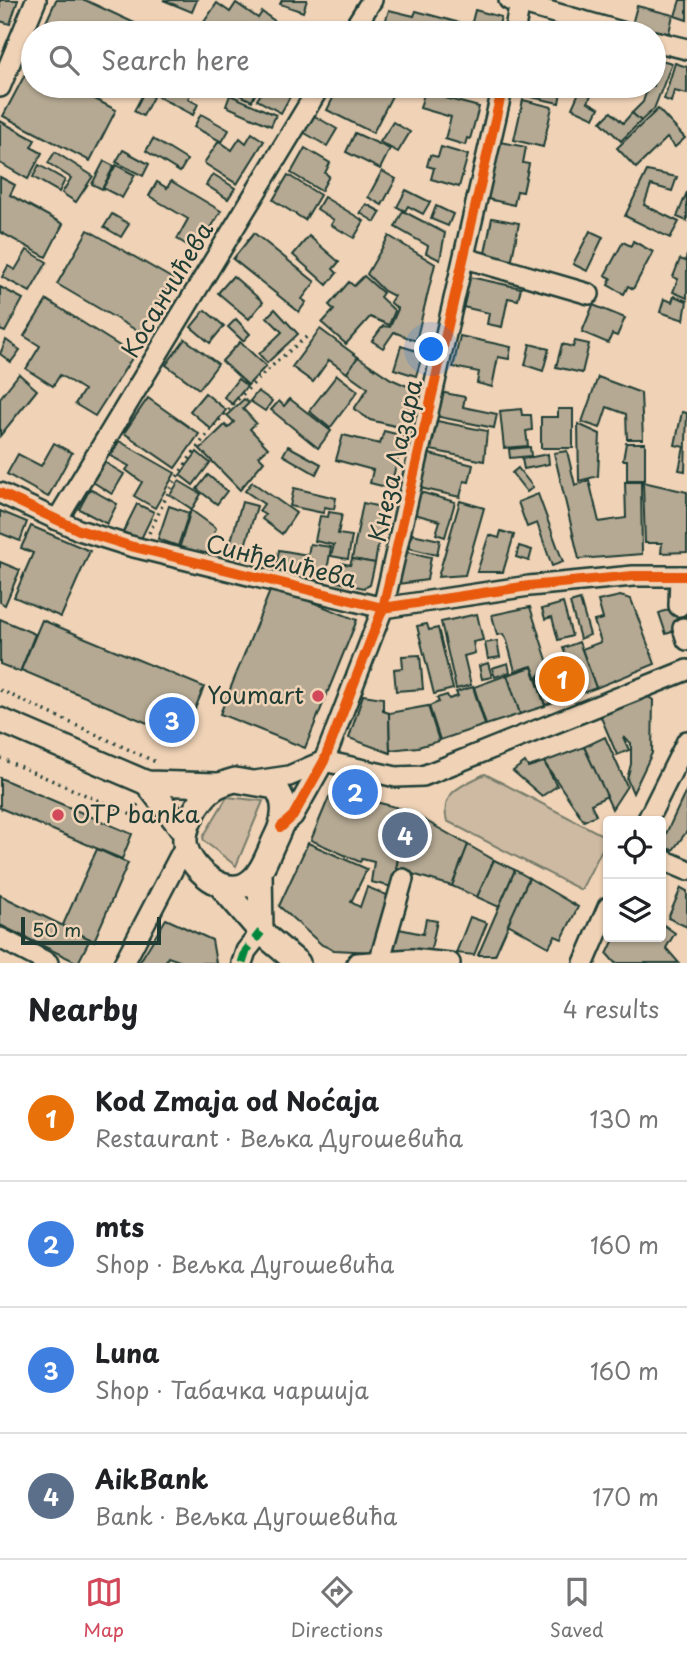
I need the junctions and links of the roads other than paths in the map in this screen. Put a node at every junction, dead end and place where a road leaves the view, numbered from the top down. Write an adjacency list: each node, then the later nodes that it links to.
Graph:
1 (36, 0): 4 (street)
2 (372, 0): 5 (street)
3 (515, 2): 6 (street); 7 (street)
4 (27, 21)
5 (359, 21)
6 (514, 21)
7 (582, 21)
8 (21, 36): 11 (street)
9 (666, 44): 10 (street)
10 (687, 49)
11 (0, 87)
12 (313, 98): 17 (street, Косанчићева)
13 (500, 98): 14 (street, Кнеза Лазара)
14 (465, 258): 15 (street); 20 (street, Кнеза Лазара)
15 (589, 294)
16 (0, 493): 17 (street, Синђелићева)
17 (57, 520): 20 (street, Синђелићева)
18 (684, 576): 19 (street); 20 (street, Синђелићева)
19 (679, 606)
20 (383, 608): 24 (street, Кнеза Лазара)
21 (687, 670): 24 (street)
22 (0, 720): 26 (main road)
23 (687, 741): 28 (street)
24 (324, 761): 25 (street); 29 (street, Кнеза Лазара)
25 (254, 781): 27 (main road); 29 (main road)
26 (148, 783): 27 (main road); 30 (main road)
27 (216, 785): 30 (main road)
28 (650, 816)
29 (281, 827): 33 (main road)
30 (185, 840): 35 (main road); 41 (street)
31 (666, 861): 32 (street)
32 (687, 870)
33 (260, 871): 35 (main road); 37 (main road)
34 (403, 879): 39 (street)
35 (221, 886): 37 (main road)
36 (603, 919): 46 (street)
37 (261, 932): 42 (street); 43 (main road)
38 (0, 938): 40 (street)
39 (380, 960): 44 (street); 45 (street)
40 (48, 963)
41 (124, 963)
42 (242, 963)
43 (298, 963)
44 (357, 963)
45 (450, 963)
46 (584, 963)

